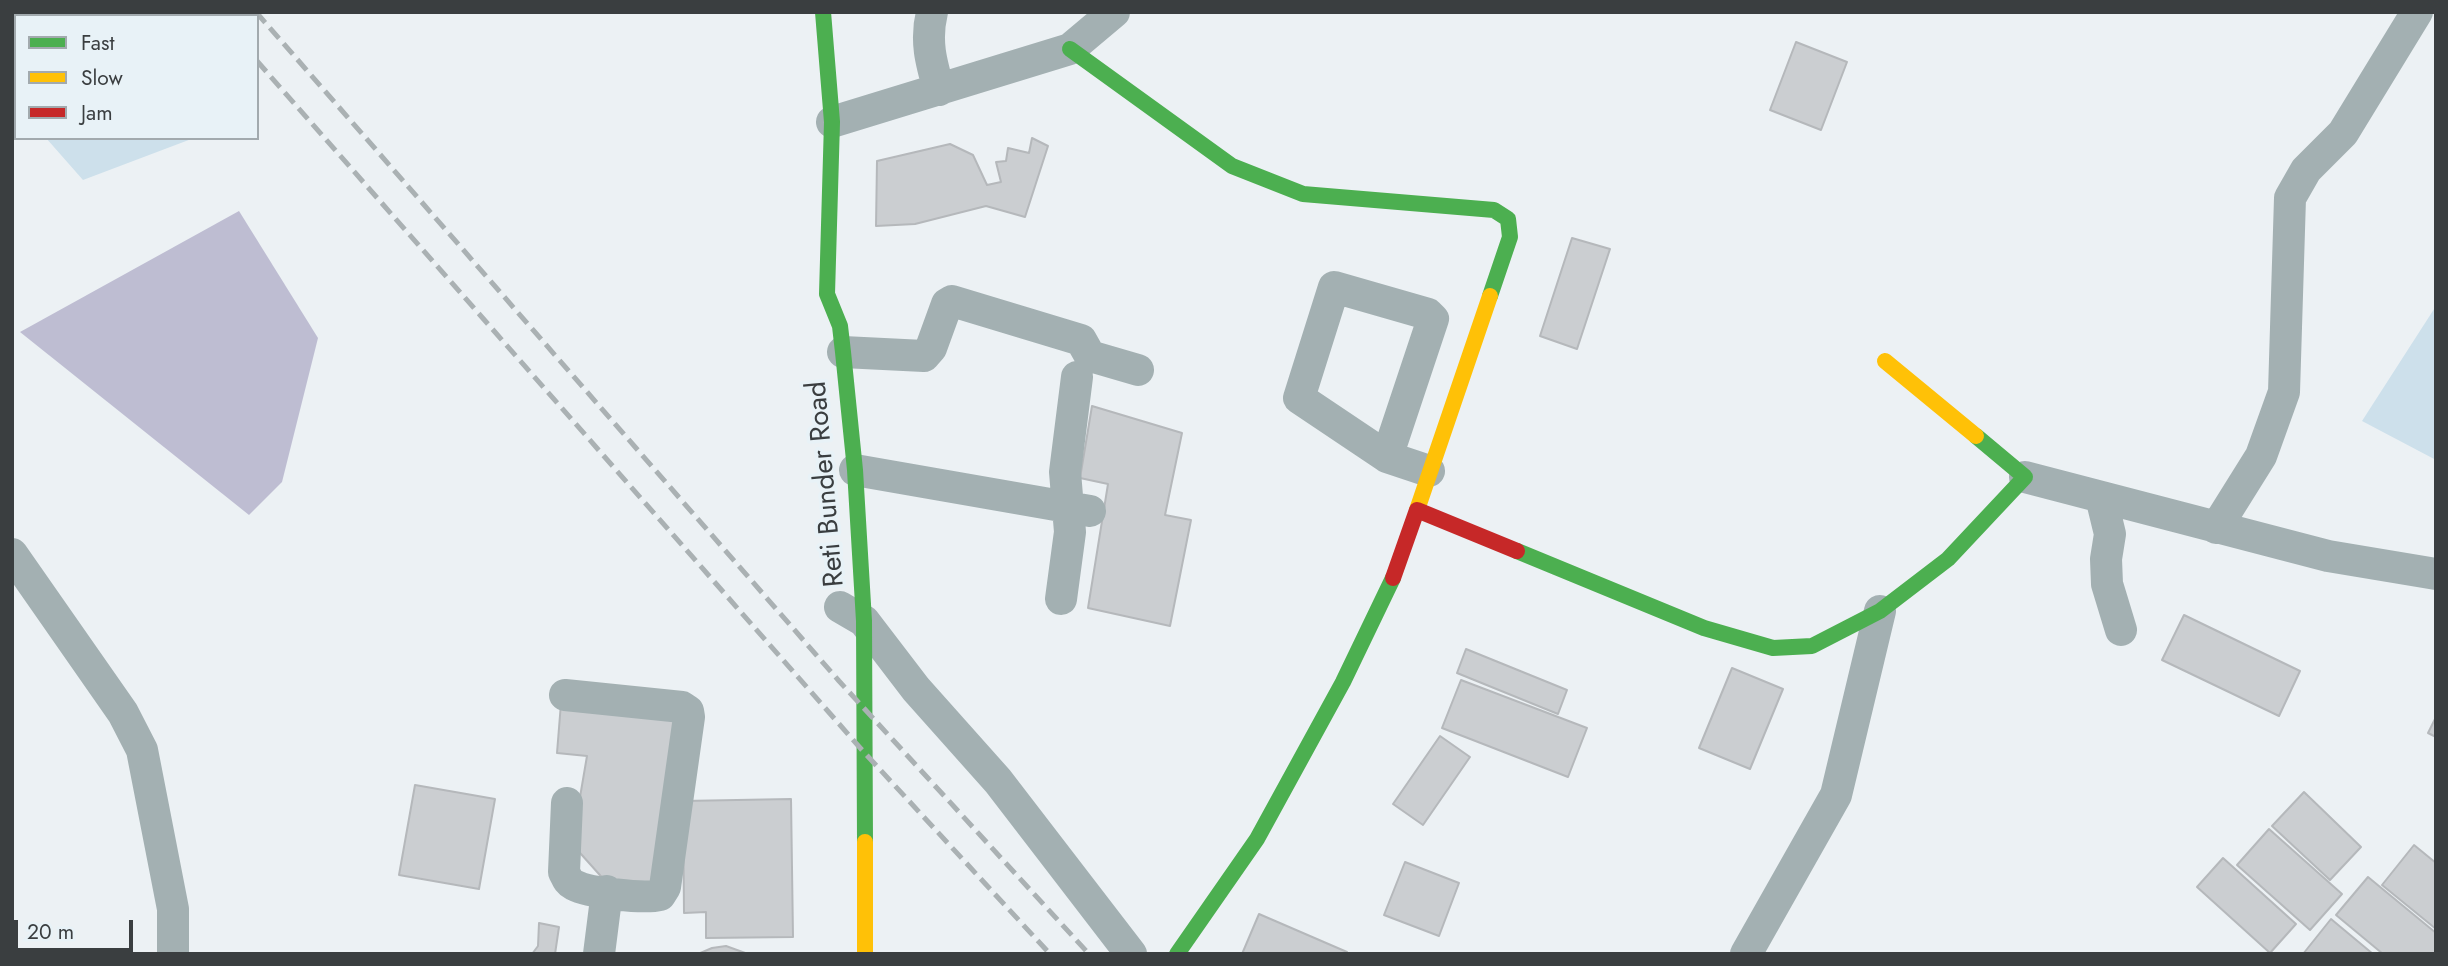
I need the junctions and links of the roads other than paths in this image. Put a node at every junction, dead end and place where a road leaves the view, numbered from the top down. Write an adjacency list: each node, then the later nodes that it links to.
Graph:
1 (823, 12): 7 (street, Reti Bunder Road)
2 (932, 12): 6 (street)
3 (1114, 12): 5 (street)
4 (2417, 12): 21 (street)
5 (1070, 49): 6 (street); 16 (street)
6 (939, 90): 7 (street)
7 (832, 122): 8 (street, Reti Bunder Road)
8 (827, 294): 9 (street); 10 (street, Reti Bunder Road)
9 (820, 318)
10 (842, 352): 12 (street); 15 (street, Reti Bunder Road)
11 (1885, 361): 17 (street)
12 (1138, 370)
13 (1077, 377): 19 (street)
14 (1387, 457): 14 (street); 16 (street)
15 (855, 470): 19 (street); 26 (street, Reti Bunder Road)
16 (1429, 471): 20 (street)
17 (2025, 477): 18 (street); 25 (street)
18 (2101, 497): 21 (street); 27 (street)
19 (1078, 509): 24 (street)
20 (1417, 510): 25 (street); 35 (street)
21 (2216, 528): 23 (street)
22 (12, 554): 31 (street)
23 (2436, 574)
24 (1061, 599)
25 (1880, 611): 36 (street)
26 (846, 613): 33 (street, Reti Bunder Road); 34 (street)
27 (2121, 630)
28 (565, 695): 30 (street)
29 (567, 803): 30 (street)
30 (607, 891): 32 (street)
31 (173, 954)
32 (599, 954)
33 (865, 954)
34 (1131, 954)
35 (1177, 954)
36 (1746, 954)

